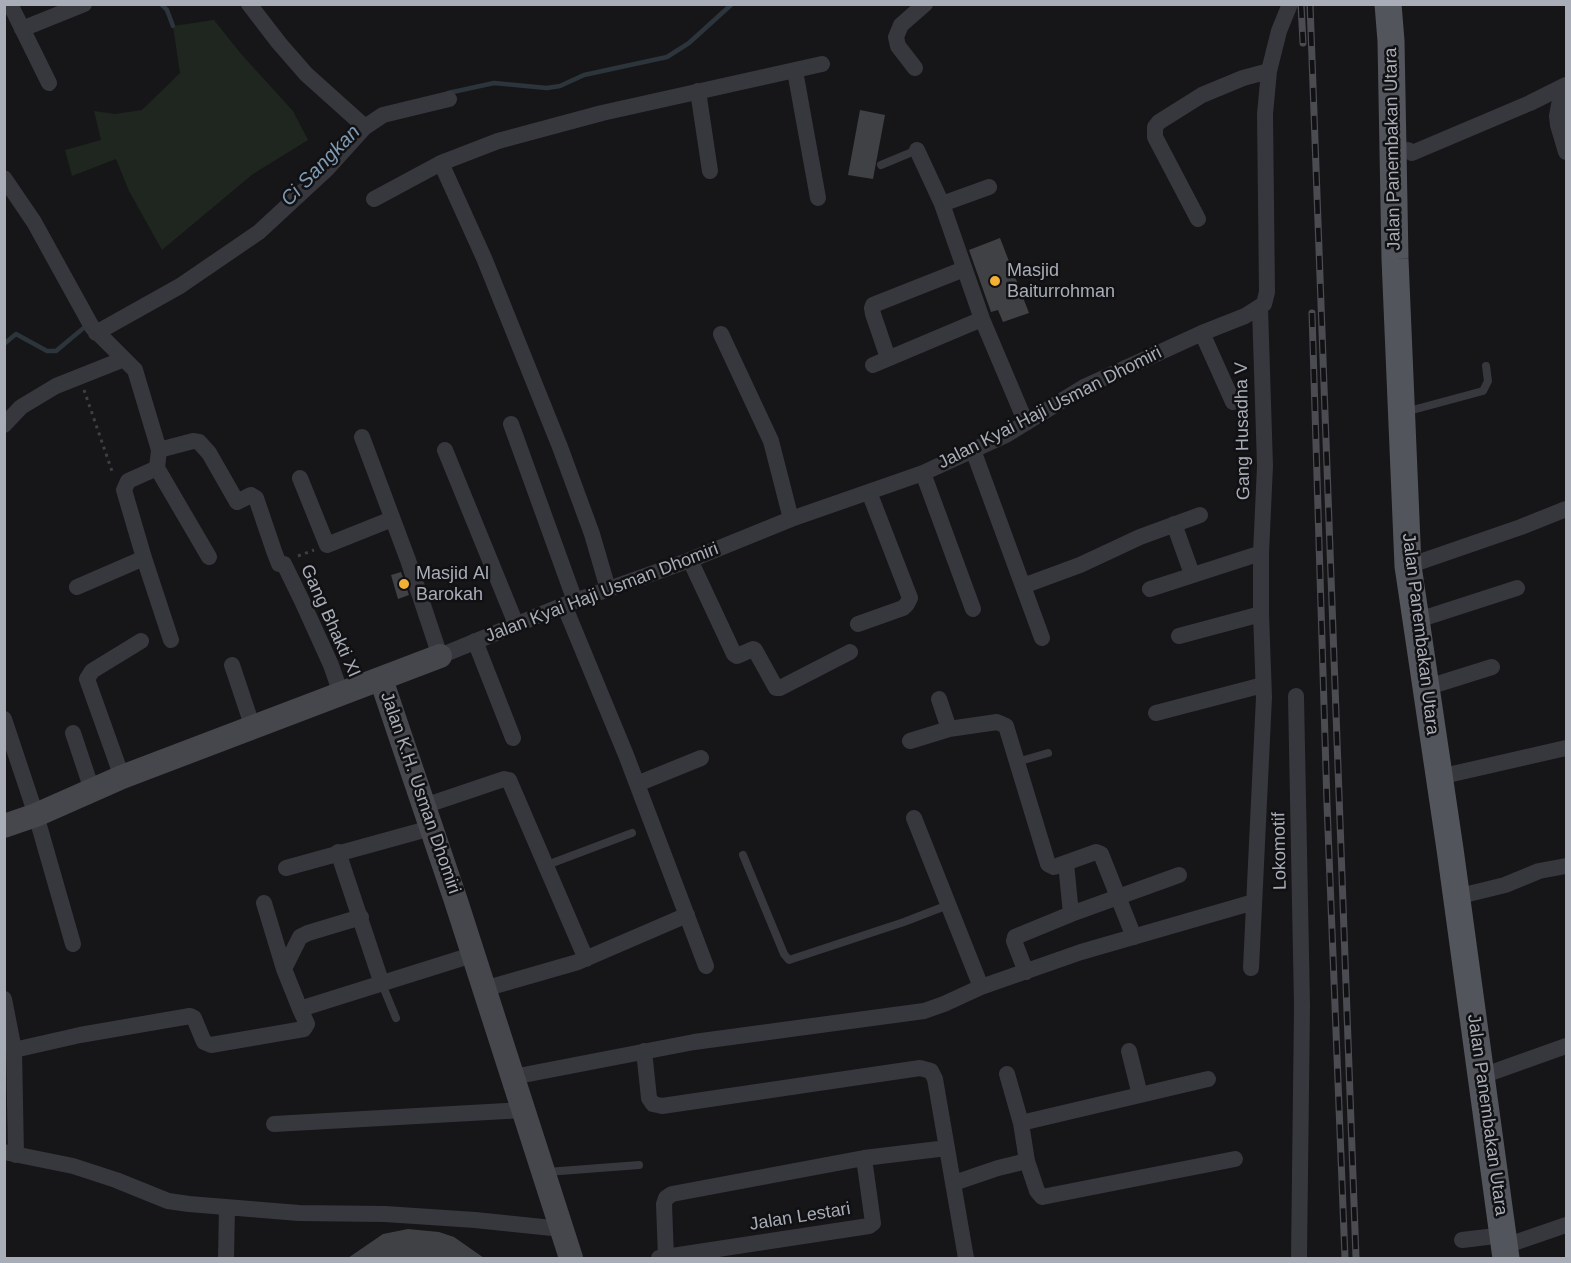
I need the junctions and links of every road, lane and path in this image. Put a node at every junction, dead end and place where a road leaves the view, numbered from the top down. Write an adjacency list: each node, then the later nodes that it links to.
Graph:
1 (10, 4): 7 (street)
2 (84, 4): 7 (street)
3 (249, 4): 17 (street)
4 (1290, 4): 11 (street)
5 (1388, 4): 20 (main road, Jalan Panembakan Utara)
6 (925, 5): 9 (street)
7 (22, 29): 12 (street)
8 (822, 63): 10 (street)
9 (915, 68)
10 (795, 71): 14 (street); 26 (street)
11 (1269, 71): 29 (street); 31 (street)
12 (49, 83)
13 (1566, 85): 20 (street)
14 (698, 91): 21 (street); 23 (street)
15 (1566, 91): 19 (street)
16 (449, 99): 17 (street)
17 (363, 125): 33 (street)
18 (917, 150): 22 (lane); 28 (street)
19 (1566, 152)
20 (1393, 154): 40 (main road, Jalan Panembakan Utara)
21 (441, 163): 27 (street); 70 (street)
22 (881, 165)
23 (710, 171)
24 (4, 178): 33 (street)
25 (989, 187): 28 (street)
26 (818, 198)
27 (374, 200)
28 (942, 204): 30 (street)
29 (1198, 219)
30 (964, 269): 32 (street); 32 (street)
31 (1260, 308): 34 (street, Jalan Kyai Haji Usman Dhomiri); 59 (street, Gang Husadha V)
32 (982, 319): 41 (street)
33 (92, 326): 36 (street)
34 (1202, 333): 39 (street); 41 (street, Jalan Kyai Haji Usman Dhomiri)
35 (720, 334): 56 (street)
36 (124, 359): 38 (street); 45 (street)
37 (1486, 366): 40 (lane)
38 (80, 377): 43 (street); 51 (path)
39 (1233, 402)
40 (1401, 413): 64 (main road, Jalan Panembakan Utara)
41 (1026, 423): 47 (street, Jalan Kyai Haji Usman Dhomiri)
42 (511, 424): 71 (street)
43 (4, 425)
44 (362, 437): 55 (street)
45 (159, 450): 48 (street); 63 (street, Gang Bhakti XI)
46 (445, 450): 75 (street)
47 (973, 450): 49 (street, Jalan Kyai Haji Usman Dhomiri); 66 (street)
48 (157, 468): 51 (street); 60 (street)
49 (923, 473): 52 (street, Jalan Kyai Haji Usman Dhomiri); 72 (street)
50 (300, 478): 58 (street)
51 (124, 487): 61 (street)
52 (869, 492): 56 (street, Jalan Kyai Haji Usman Dhomiri); 76 (street)
53 (1566, 509): 64 (street)
54 (1200, 515): 57 (street)
55 (392, 519): 58 (street); 83 (street)
56 (791, 519): 62 (street, Jalan Kyai Haji Usman Dhomiri)
57 (1174, 524): 65 (street); 66 (street)
58 (327, 545): 63 (path)
59 (1261, 554): 65 (street); 73 (street, Gang Husadha V)
60 (209, 557)
61 (144, 558): 67 (street); 79 (street)
62 (690, 560): 70 (street, Jalan Kyai Haji Usman Dhomiri); 82 (street)
63 (284, 564): 89 (street, Gang Bhakti XI)
64 (1408, 566): 74 (main road, Jalan Panembakan Utara)
65 (1192, 574): 68 (street)
66 (1023, 586): 78 (street)
67 (77, 587)
68 (1150, 588)
69 (1517, 588): 74 (street)
70 (608, 589): 71 (street, Jalan Kyai Haji Usman Dhomiri)
71 (570, 603): 75 (street, Jalan Kyai Haji Usman Dhomiri); 105 (street)
72 (973, 609)
73 (1261, 614): 77 (street); 88 (street, Gang Husadha V)
74 (1415, 621): 87 (main road, Jalan Panembakan Utara)
75 (516, 624): 81 (street, Jalan Kyai Haji Usman Dhomiri)
76 (858, 624)
77 (1179, 636)
78 (1042, 638)
79 (171, 640)
80 (141, 641): 103 (street)
81 (475, 641): 83 (street, Jalan Kyai Haji Usman Dhomiri); 97 (street)
82 (850, 652)
83 (440, 656): 86 (main road, Jalan Kyai Haji Usman Dhomiri)
84 (232, 665): 94 (street)
85 (1492, 668): 87 (street)
86 (381, 679): 89 (main road, Jalan K.H. Usman Dhomiri); 108 (main road, Jalan K.H. Usman Dhomiri)
87 (1425, 688): 104 (main road, Jalan Panembakan Utara)
88 (1264, 691): 92 (street); 121 (street, Gang Husadha V)
89 (341, 694): 94 (main road, Jalan K.H. Usman Dhomiri)
90 (1296, 696): 170 (street, Lokomotif)
91 (939, 699): 95 (street)
92 (1156, 713)
93 (4, 719): 107 (street)
94 (253, 728): 103 (main road, Jalan K.H. Usman Dhomiri)
95 (949, 729): 98 (street); 102 (street)
96 (73, 733): 106 (street)
97 (513, 738)
98 (910, 741)
99 (1566, 748): 104 (street)
100 (1048, 753): 102 (lane)
101 (701, 758): 105 (street)
102 (1017, 762): 114 (street)
103 (122, 777): 106 (main road, Jalan K.H. Usman Dhomiri)
104 (1439, 777): 120 (main road, Jalan Panembakan Utara)
105 (637, 784): 125 (street)
106 (92, 790): 107 (main road, Jalan K.H. Usman Dhomiri)
107 (36, 815): 110 (main road, Jalan K.H. Usman Dhomiri); 128 (street)
108 (428, 817): 112 (street); 115 (street); 129 (main road, Jalan K.H. Usman Dhomiri)
109 (914, 818): 123 (street)
110 (4, 826)
111 (632, 833): 115 (lane)
112 (338, 852): 117 (street); 126 (street)
113 (743, 855): 123 (lane)
114 (1066, 862): 119 (street); 124 (street)
115 (547, 865): 130 (street)
116 (1566, 866): 120 (street)
117 (286, 868)
118 (1179, 875): 119 (street)
119 (1119, 897): 124 (street); 127 (street)
120 (1456, 897): 146 (main road, Jalan Panembakan Utara)
121 (1254, 902): 127 (street); 132 (street, Gang Husadha V)
122 (264, 903): 133 (street)
123 (948, 905): 136 (street)
124 (1071, 914): 134 (street)
125 (687, 915): 130 (street); 131 (street)
126 (361, 917): 133 (street); 135 (street)
127 (1134, 937): 134 (street)
128 (73, 944)
129 (472, 955): 135 (street); 137 (main road, Jalan K.H. Usman Dhomiri)
130 (586, 958): 137 (street)
131 (706, 966)
132 (1251, 968)
133 (284, 969): 139 (street)
134 (1026, 972): 136 (street)
135 (382, 984): 139 (street); 140 (lane)
136 (981, 987): 143 (street)
137 (484, 989): 147 (main road, Jalan K.H. Usman Dhomiri)
138 (4, 999): 142 (street)
139 (300, 1009): 142 (street)
140 (396, 1018)
141 (1566, 1046): 146 (street)
142 (14, 1050): 154 (street)
143 (644, 1051): 147 (street); 153 (street)
144 (1129, 1051): 149 (street)
145 (1007, 1074): 151 (street)
146 (1482, 1076): 165 (main road, Jalan Panembakan Utara)
147 (513, 1077): 150 (main road, Jalan K.H. Usman Dhomiri)
148 (1208, 1079): 149 (street)
149 (1140, 1095): 151 (street)
150 (524, 1110): 152 (street); 159 (main road, Jalan K.H. Usman Dhomiri)
151 (1021, 1123): 157 (street)
152 (274, 1124)
153 (947, 1149): 155 (street); 160 (street)
154 (10, 1153): 161 (street)
155 (864, 1158): 168 (street); 168 (street, Jalan Lestari)
156 (1235, 1159): 157 (street)
157 (1027, 1161): 160 (street)
158 (639, 1165): 159 (lane)
159 (543, 1172): 163 (main road, Jalan K.H. Usman Dhomiri)
160 (954, 1183): 169 (street)
161 (227, 1207): 163 (street); 166 (street)
162 (1566, 1225): 165 (street)
163 (562, 1228): 167 (main road, Jalan K.H. Usman Dhomiri)
164 (1462, 1240): 165 (street)
165 (1505, 1246)
166 (226, 1258)
167 (571, 1258)
168 (664, 1258)
169 (966, 1258)
170 (1299, 1258)

